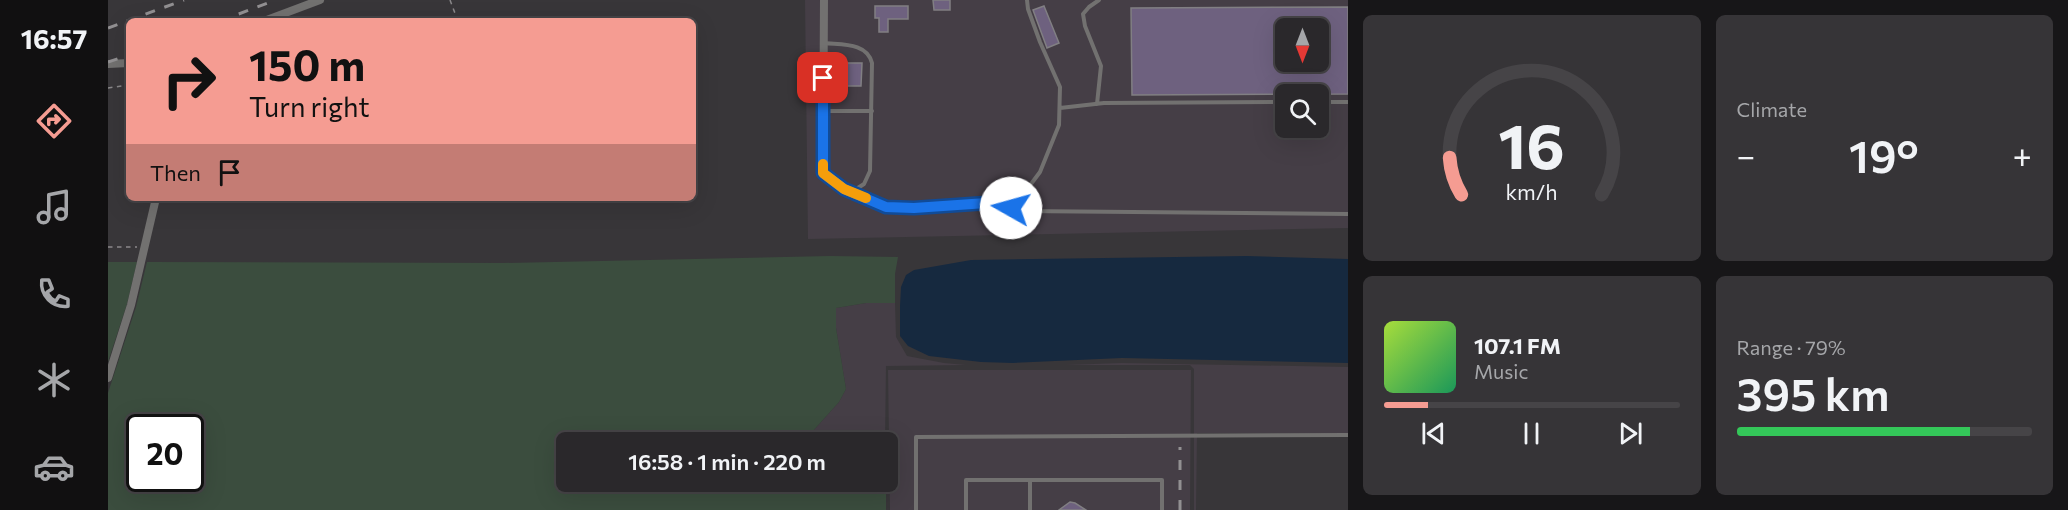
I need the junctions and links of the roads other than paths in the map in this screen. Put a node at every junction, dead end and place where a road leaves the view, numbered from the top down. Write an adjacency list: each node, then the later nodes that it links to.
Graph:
1 (320, 0): 5 (street)
2 (824, 0): 6 (street)
3 (1027, 0): 13 (lane)
4 (1099, 0): 12 (lane)
5 (272, 18)
6 (823, 43): 14 (street); 15 (lane)
7 (126, 63): 8 (street)
8 (108, 64)
9 (1275, 102): 12 (lane)
10 (1329, 102): 11 (lane)
11 (1348, 102)
12 (1097, 104): 13 (lane)
13 (1060, 108): 19 (lane)
14 (823, 111): 15 (lane); 16 (street)
15 (872, 111): 17 (lane)
16 (823, 173): 17 (lane)
17 (852, 192): 19 (lane)
18 (155, 201): 21 (street)
19 (1001, 202): 20 (lane)
20 (1348, 214)
21 (108, 378)
22 (1348, 435): 24 (lane)
23 (1030, 480): 25 (lane); 26 (lane); 27 (lane)
24 (916, 510)
25 (966, 510)
26 (1030, 510)
27 (1162, 510)

